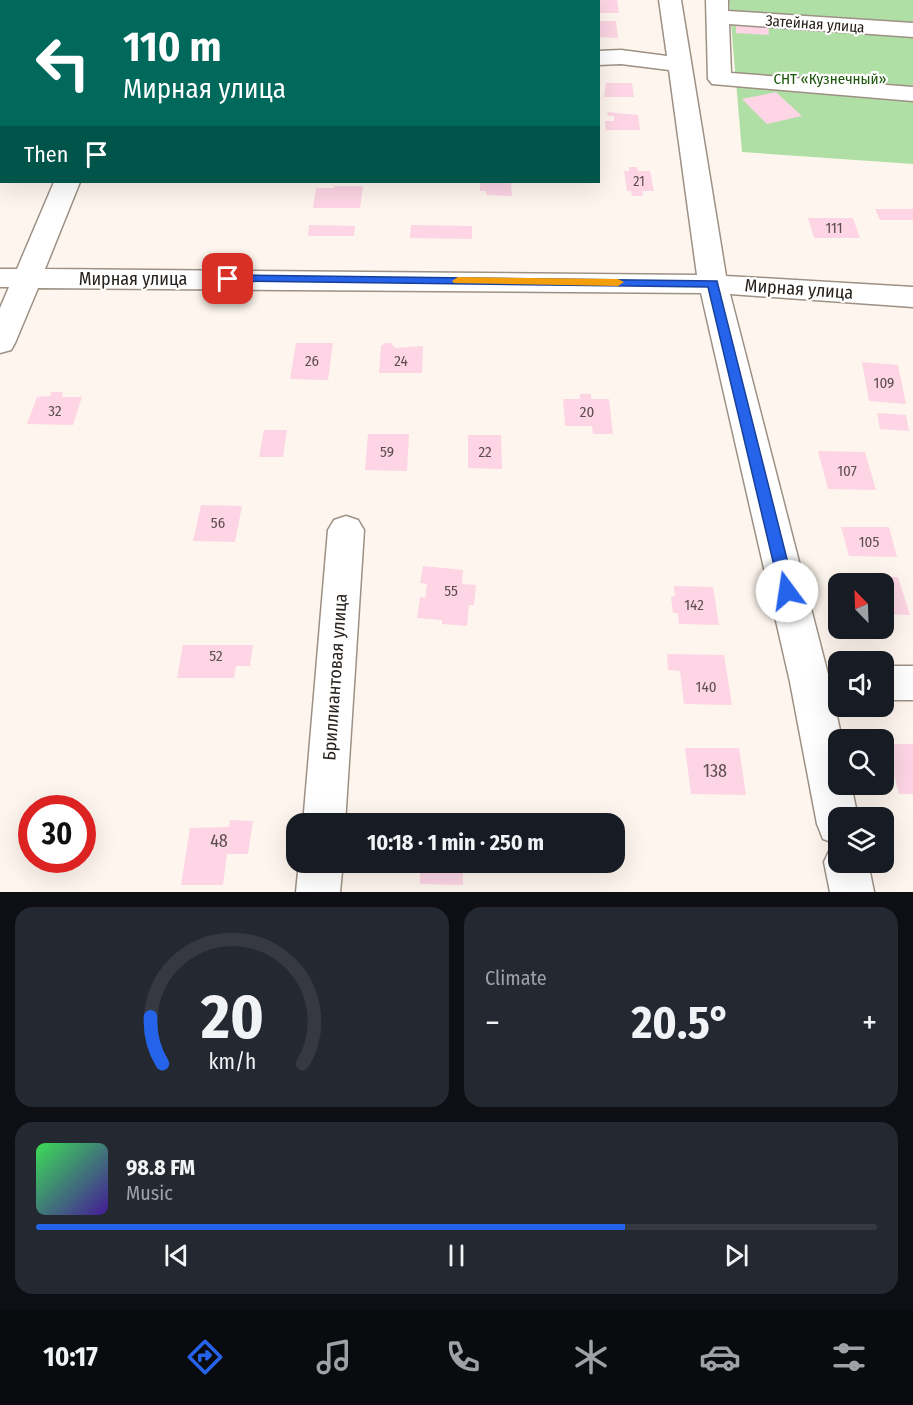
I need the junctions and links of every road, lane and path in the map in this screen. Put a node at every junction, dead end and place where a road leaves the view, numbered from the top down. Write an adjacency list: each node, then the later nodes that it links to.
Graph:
1 (670, 0): 5 (street)
2 (717, 9): 3 (street, Затейная улица); 6 (street)
3 (913, 30)
4 (600, 57): 5 (street)
5 (680, 65): 9 (street)
6 (913, 94)
7 (66, 183): 8 (street)
8 (13, 279): 9 (street, Мирная улица); 11 (street)
9 (713, 284): 10 (street, Мирная улица); 13 (street)
10 (913, 297)
11 (0, 344)
12 (346, 530): 17 (street, Бриллиантовая улица)
13 (824, 682): 16 (street)
14 (894, 682): 15 (street)
15 (913, 683)
16 (836, 807)
17 (325, 813)
18 (320, 873): 20 (street)
19 (848, 873): 21 (street)
20 (318, 892)
21 (852, 892)

